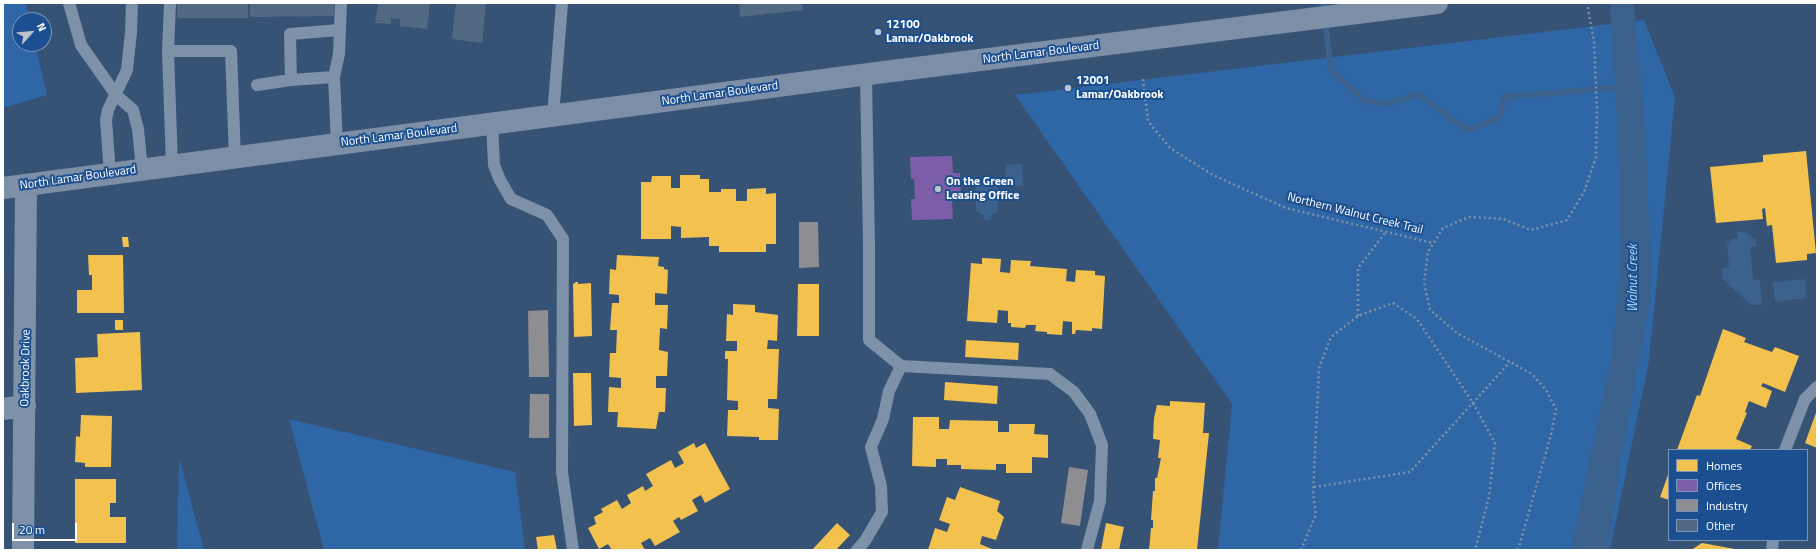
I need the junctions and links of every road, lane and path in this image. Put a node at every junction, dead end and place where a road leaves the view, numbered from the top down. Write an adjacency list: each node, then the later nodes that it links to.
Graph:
1 (69, 3): 16 (lane)
2 (132, 3): 16 (lane)
3 (170, 3): 10 (lane)
4 (341, 3): 9 (lane)
5 (562, 3): 17 (lane)
6 (1437, 3): 8 (main road, North Lamar Boulevard)
7 (1587, 3): 27 (path, Northern Walnut Creek Trail)
8 (1376, 8): 11 (main road, North Lamar Boulevard)
9 (339, 30): 12 (lane); 14 (lane)
10 (168, 51): 20 (lane); 21 (lane)
11 (866, 75): 17 (main road, North Lamar Boulevard); 30 (lane)
12 (334, 77): 14 (lane); 19 (lane)
13 (1143, 79): 26 (path, Northern Walnut Creek Trail)
14 (290, 80): 15 (lane)
15 (257, 85)
16 (116, 95): 22 (lane); 23 (lane)
17 (553, 116): 18 (main road, North Lamar Boulevard)
18 (492, 124): 19 (main road, North Lamar Boulevard); 38 (lane)
19 (336, 144): 20 (main road, North Lamar Boulevard)
20 (235, 158): 21 (main road, North Lamar Boulevard)
21 (172, 166): 22 (main road, North Lamar Boulevard)
22 (142, 170): 23 (main road, North Lamar Boulevard)
23 (110, 174): 24 (main road, North Lamar Boulevard)
24 (26, 185): 25 (main road, North Lamar Boulevard); 33 (street, Oakbrook Drive)
25 (3, 188)
26 (1385, 232): 27 (path, Northern Walnut Creek Trail); 28 (path)
27 (1433, 243): 29 (path, Northern Walnut Creek Trail)
28 (1358, 316): 32 (path); 36 (path)
29 (1510, 362): 32 (path); 43 (path, Northern Walnut Creek Trail)
30 (901, 366): 39 (lane); 40 (lane)
31 (1817, 387): 35 (lane)
32 (1473, 403): 36 (path); 42 (path)
33 (25, 406): 34 (street); 37 (street, Oakbrook Drive)
34 (3, 409)
35 (1785, 449)
36 (1314, 487): 41 (path)
37 (23, 550)
38 (574, 550)
39 (857, 550)
40 (1087, 550)
41 (1301, 550)
42 (1475, 550)
43 (1518, 550)

